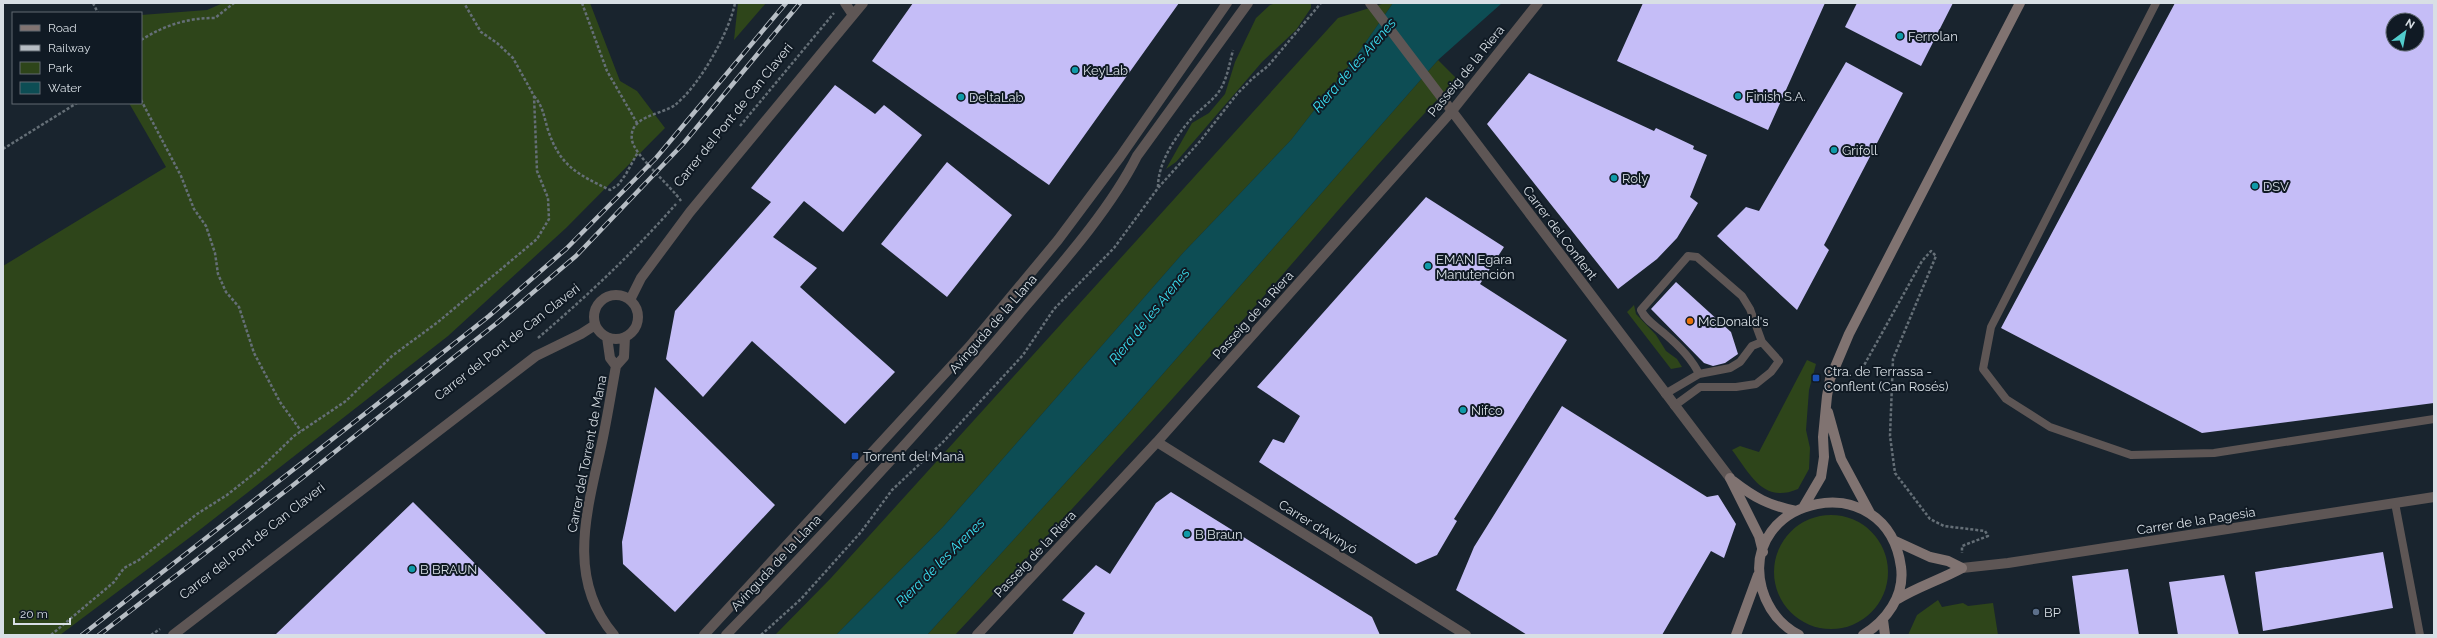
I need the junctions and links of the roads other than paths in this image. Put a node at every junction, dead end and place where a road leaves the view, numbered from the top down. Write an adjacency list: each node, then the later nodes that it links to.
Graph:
1 (844, 3): 9 (street)
2 (863, 3): 9 (street)
3 (1226, 3): 36 (street, Avinguda de la Llana)
4 (1248, 3): 37 (street, Avinguda de la Llana)
5 (1370, 3): 10 (street, Carrer del Conflent)
6 (1538, 3): 10 (street, Passeig de la Riera)
7 (2020, 3): 20 (main road)
8 (2156, 3): 21 (lane)
9 (853, 15): 11 (street)
10 (1452, 111): 18 (street, Carrer del Conflent); 22 (street, Passeig de la Riera)
11 (630, 300): 12 (street); 14 (street)
12 (595, 325): 13 (street); 34 (street, Carrer del Pont de Can Claveri)
13 (608, 337): 14 (street); 16 (street, Carrer del Torrent de Mana)
14 (625, 337): 16 (street, Carrer del Torrent de Mana)
15 (1762, 342): 17 (lane); 17 (lane); 19 (lane)
16 (616, 366): 35 (street, Carrer del Torrent de Mana)
17 (1699, 374): 18 (lane)
18 (1665, 394): 19 (street, Carrer del Conflent)
19 (1674, 406): 23 (street, Carrer del Conflent)
20 (1827, 410): 26 (main road); 27 (main road)
21 (2434, 419)
22 (1157, 442): 38 (street, Passeig de la Riera); 39 (street, Carrer d'Avinyó)
23 (1730, 478): 26 (main road); 29 (main road)
24 (2434, 497): 25 (street, Carrer de la Pagesia)
25 (2395, 503): 30 (street, Carrer de la Pagesia); 44 (lane)
26 (1800, 509): 27 (main road); 29 (main road)
27 (1871, 514): 28 (main road)
28 (1893, 540): 30 (main road); 32 (main road)
29 (1763, 552): 31 (main road)
30 (1962, 568): 32 (main road)
31 (1760, 571): 40 (main road); 41 (main road)
32 (1896, 600): 33 (main road)
33 (1883, 620): 42 (main road); 43 (main road)
34 (173, 635)
35 (614, 635)
36 (704, 635)
37 (726, 635)
38 (978, 635)
39 (1466, 635)
40 (1736, 635)
41 (1799, 635)
42 (1863, 635)
43 (1885, 635)
44 (2420, 635)

